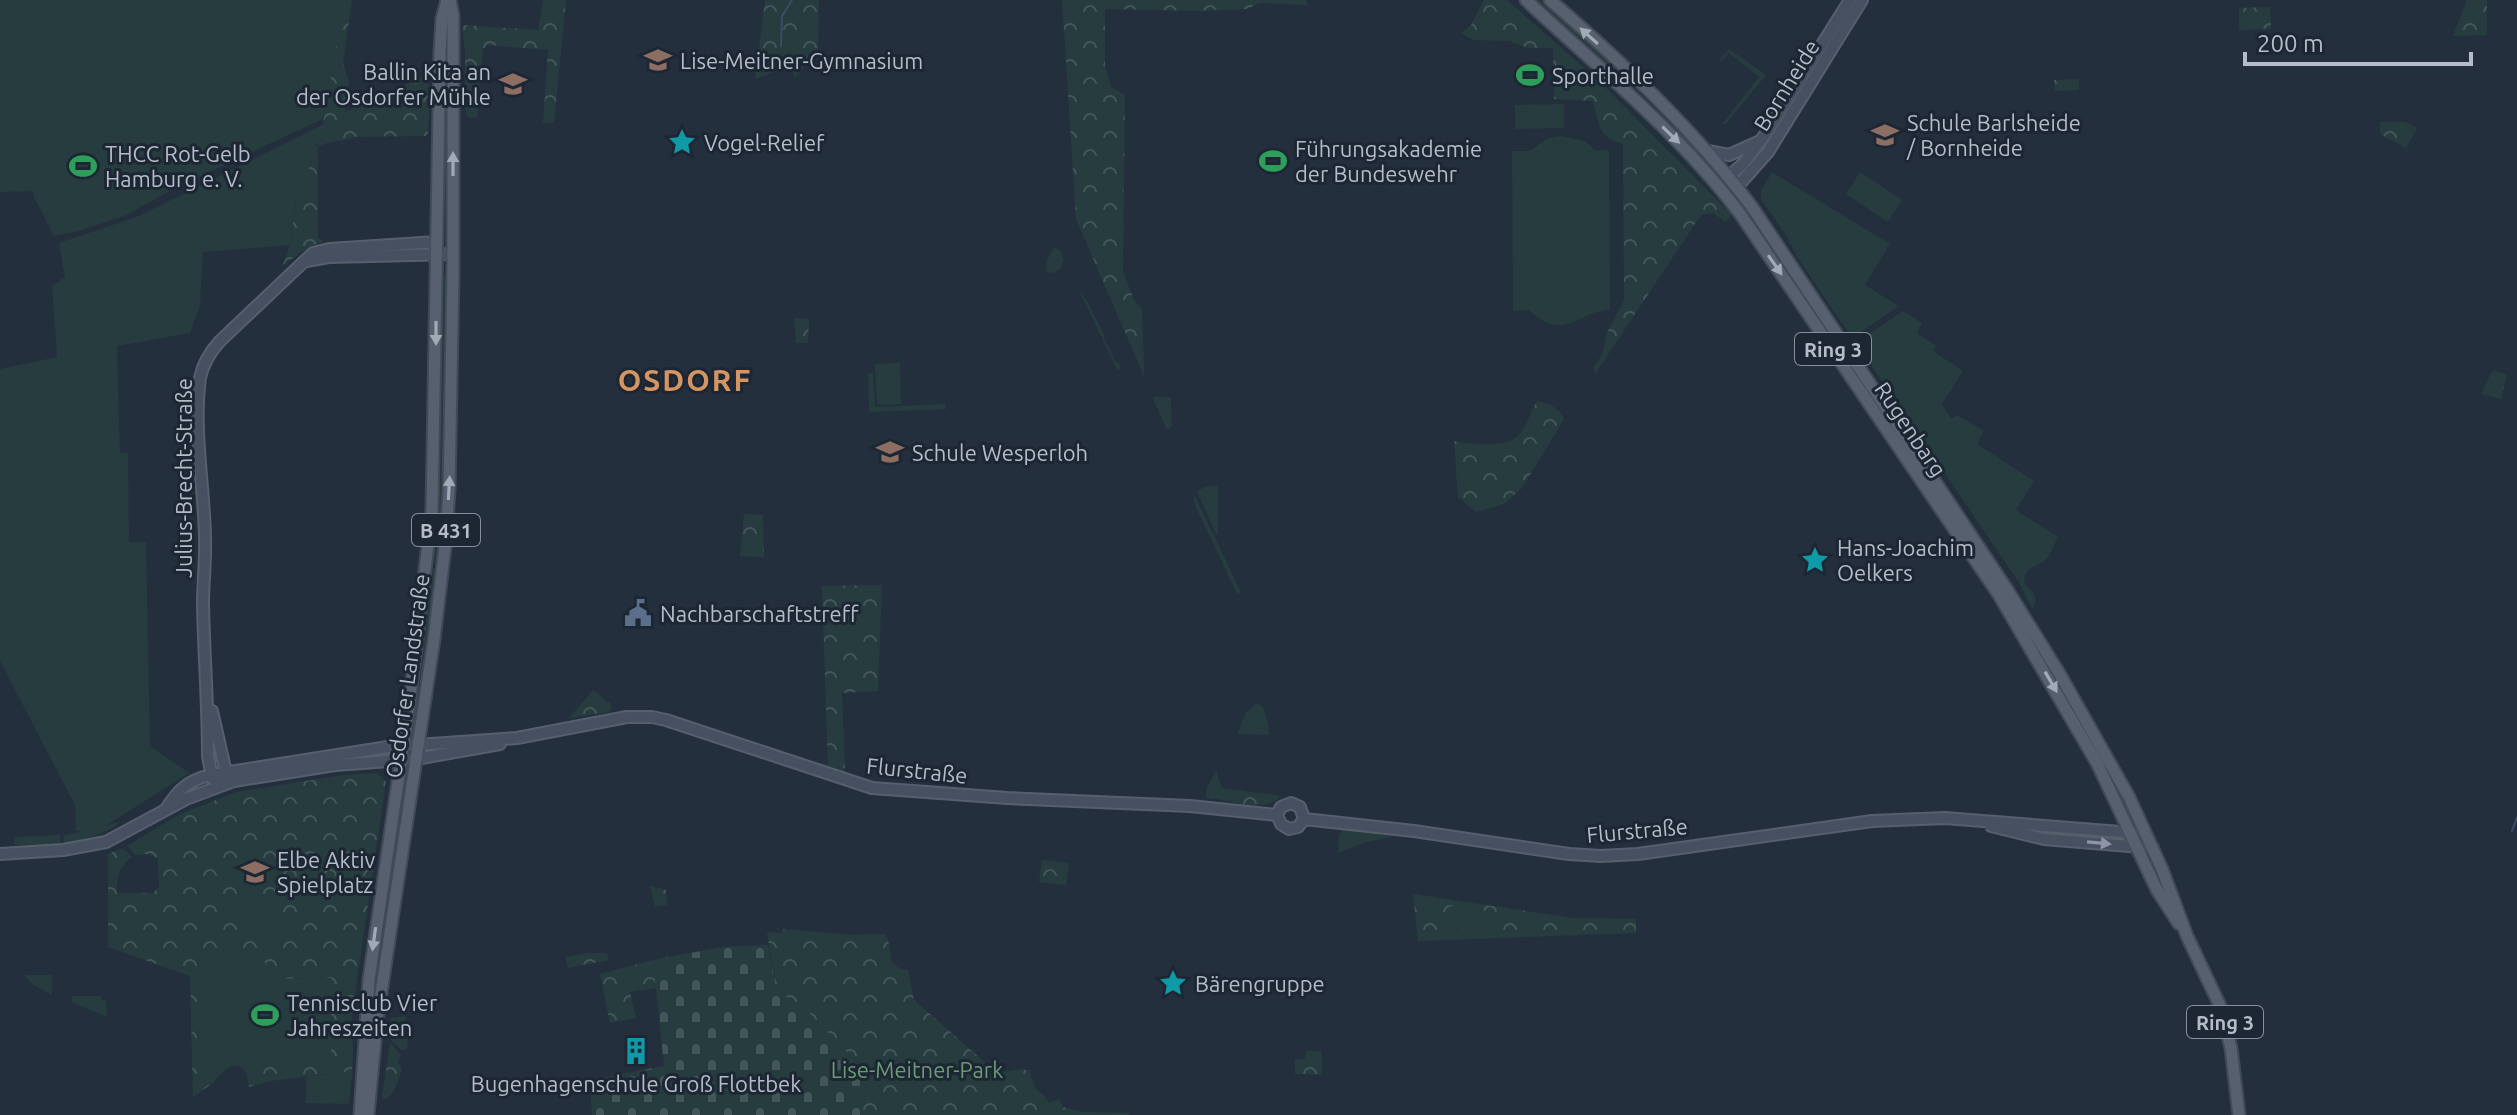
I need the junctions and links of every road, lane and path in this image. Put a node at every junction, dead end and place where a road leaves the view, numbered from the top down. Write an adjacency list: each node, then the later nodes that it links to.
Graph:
1 (448, 0): 11 (main road, Osdorfer Landstraße / B 431); 12 (main road, Osdorfer Landstraße / B 431, one-way to 1)
2 (1526, 0): 8 (main road, Rugenbarg / Ring 3, one-way to 8)
3 (1550, 0): 7 (main road, Rugenbarg / Ring 3, one-way to 3)
4 (1850, 0): 6 (street, Bornheide)
5 (1862, 0): 9 (street, Bornheide)
6 (1760, 141): 7 (street); 9 (street, Bornheide)
7 (1708, 151): 9 (main road, Rugenbarg / Ring 3)
8 (1707, 171): 9 (main road); 10 (main road, Rugenbarg / Ring 3)
9 (1731, 183): 10 (main road); 29 (main road, Rugenbarg / Ring 3)
10 (1730, 201): 22 (main road, Rugenbarg / Ring 3, one-way to 22)
11 (437, 248): 12 (street, Julius-Brecht-Straße); 13 (street, Julius-Brecht-Straße); 16 (main road, Osdorfer Landstraße / B 431, one-way to 16)
12 (453, 254): 15 (main road, Osdorfer Landstraße / B 431, one-way to 12)
13 (206, 688): 19 (street, Julius-Brecht-Straße); 20 (street, Julius-Brecht-Straße)
14 (517, 738): 15 (street, Flurstraße); 17 (street, Flurstraße); 23 (street, Flurstraße)
15 (418, 745): 16 (street, Flurstraße); 17 (main road, Osdorfer Landstraße / B 431)
16 (402, 746): 18 (main road, Osdorfer Landstraße / B 431); 20 (street, Flurstraße)
17 (416, 759): 18 (street, Flurstraße); 33 (main road, Osdorfer Landstraße / B 431)
18 (400, 761): 20 (street, Flurstraße); 28 (main road, Osdorfer Landstraße / B 431)
19 (210, 775): 20 (street); 21 (street)
20 (227, 778): 21 (street)
21 (166, 809): 32 (street)
22 (2120, 809): 26 (street); 27 (main road, Rugenbarg / Ring 3)
23 (1277, 815): 24 (street, Flurstraße); 24 (street, Flurstraße)
24 (1304, 819): 25 (street, Flurstraße)
25 (1974, 821): 26 (street, Flurstraße); 30 (street, Flurstraße, one-way to 30)
26 (2109, 831): 27 (street, Flurstraße)
27 (2131, 833): 29 (street, Flurstraße); 30 (main road, Rugenbarg / Ring 3)
28 (389, 834): 33 (main road, B 431); 35 (main road, Osdorfer Landstraße / B 431, one-way to 35)
29 (2146, 834): 31 (main road, Rugenbarg / Ring 3)
30 (2137, 847): 31 (street, Flurstraße); 34 (main road, Rugenbarg / Ring 3)
31 (2153, 848): 34 (main road, Rugenbarg / Ring 3)
32 (0, 854)
33 (399, 869): 36 (main road, Osdorfer Landstraße / B 431)
34 (2187, 936): 37 (main road, Rugenbarg / Ring 3)
35 (360, 1115)
36 (368, 1115)
37 (2239, 1115)

